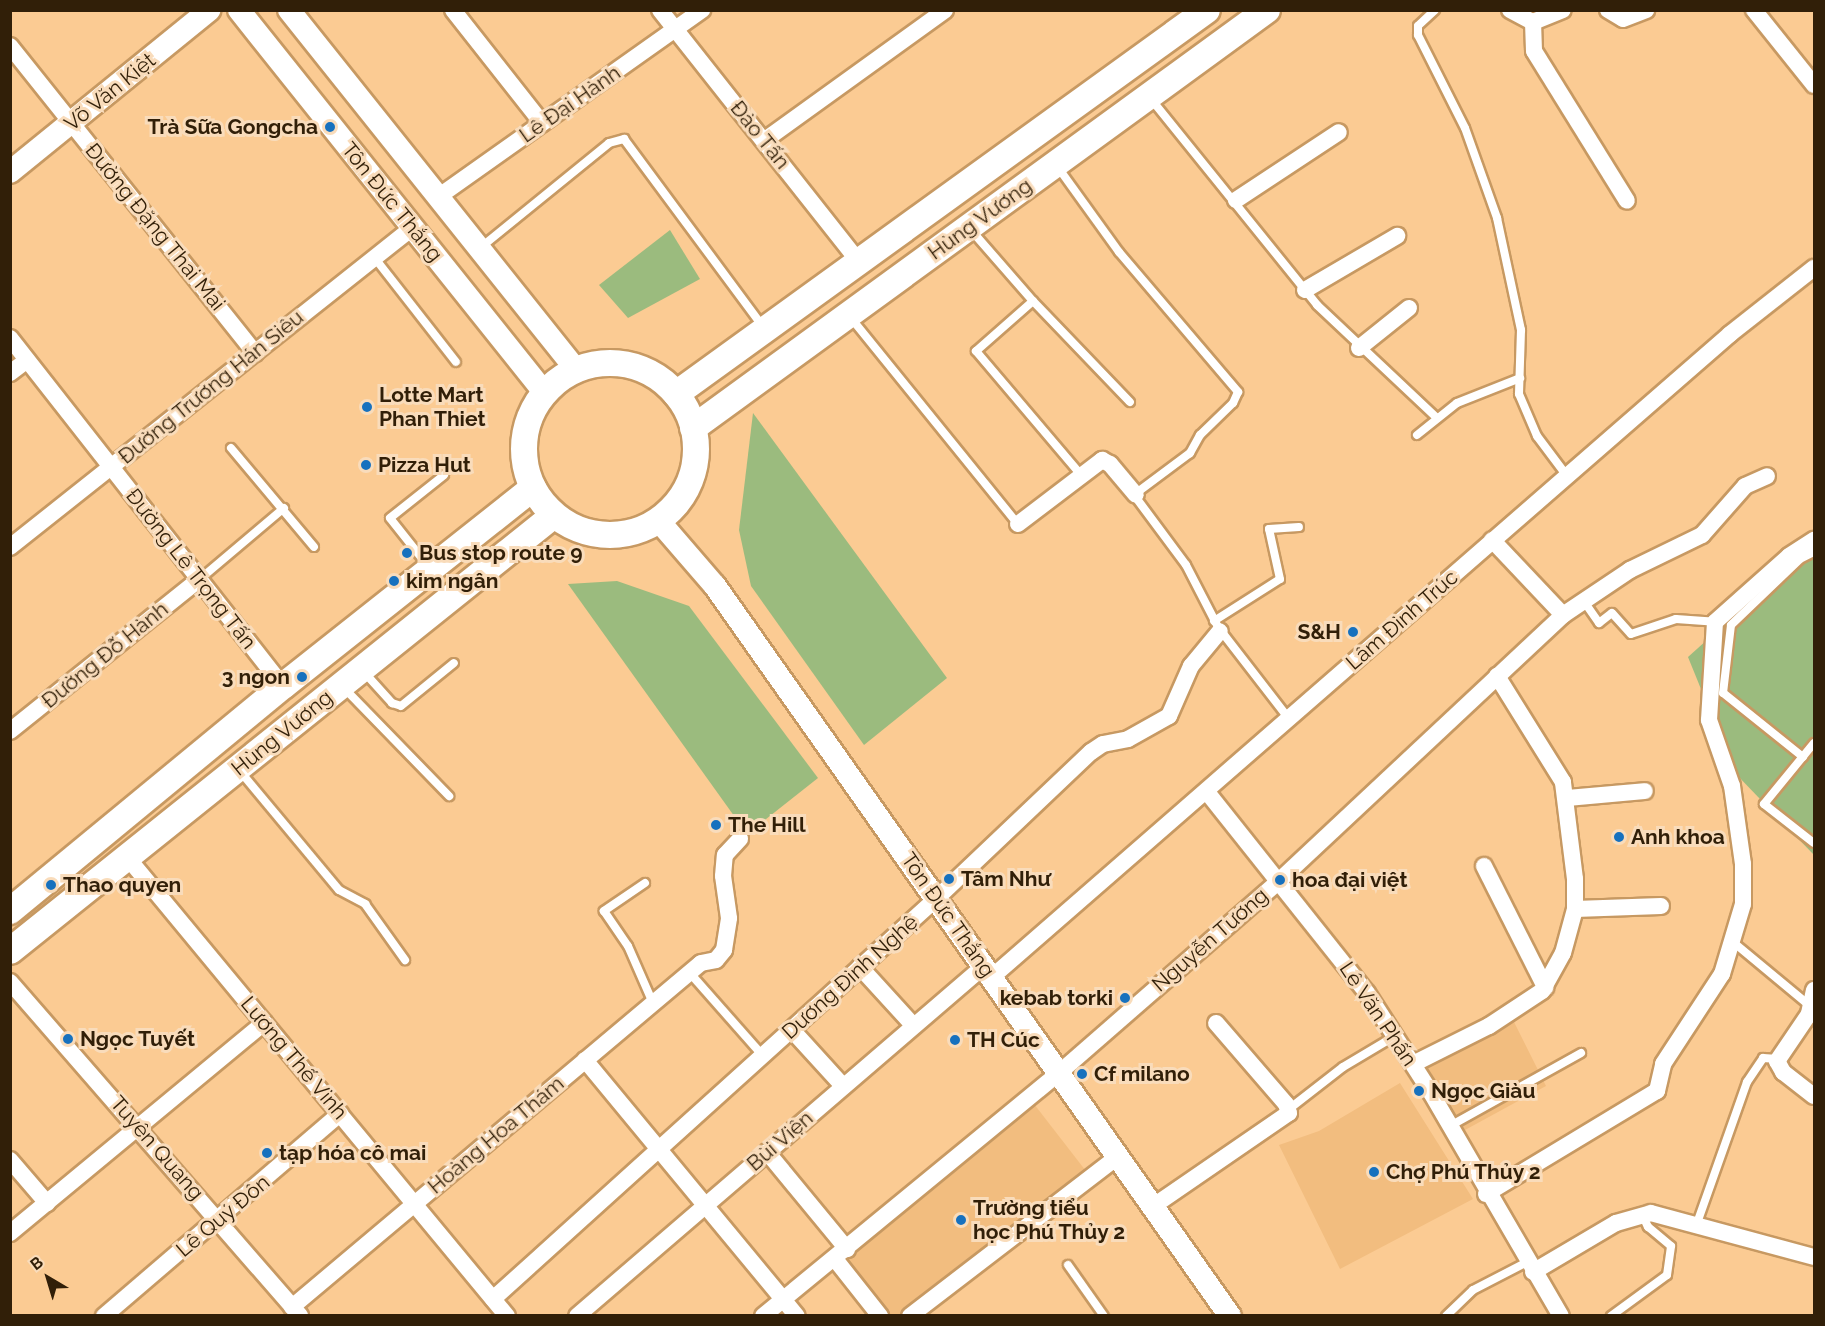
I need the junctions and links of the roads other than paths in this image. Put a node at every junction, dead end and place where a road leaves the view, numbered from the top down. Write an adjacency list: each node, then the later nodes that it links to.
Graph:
1 (209, 10): 22 (street, Võ Văn Kiệt)
2 (239, 10): 31 (street, Tôn Đức Thắng)
3 (289, 10): 28 (street, Tôn Đức Thắng)
4 (453, 10): 23 (street)
5 (660, 10): 17 (street, Đào Tấn)
6 (702, 10): 17 (street, Lê Đại Hành)
7 (945, 10): 25 (street)
8 (1207, 10): 19 (main road, Hùng Vương)
9 (1267, 10): 21 (main road, Hùng Vương)
10 (1435, 10): 50 (lane)
11 (1510, 10): 16 (street)
12 (1563, 10): 16 (street)
13 (1608, 10): 14 (street)
14 (1646, 10)
15 (1754, 10): 20 (street)
16 (1533, 22): 30 (street)
17 (675, 29): 23 (street, Lê Đại Hành); 25 (street, Đào Tấn)
18 (10, 46): 22 (street, Đường Đặng Thai Mai)
19 (1127, 68): 21 (main road); 36 (main road, Hùng Vương)
20 (1815, 85)
21 (1149, 96): 26 (main road, Hùng Vương); 29 (lane)
22 (72, 123): 27 (street, Võ Văn Kiệt); 45 (street, Đường Đặng Thai Mai)
23 (542, 123): 28 (street, Lê Đại Hành)
24 (1339, 132): 29 (street)
25 (765, 140): 36 (street, Đào Tấn)
26 (1056, 165): 32 (main road, Hùng Vương); 64 (lane)
27 (10, 172)
28 (438, 197): 34 (street, Tôn Đức Thắng)
29 (1236, 200): 38 (lane)
30 (1627, 201)
31 (412, 228): 35 (street, Đường Trương Hán Siêu); 51 (street, Tôn Đức Thắng)
32 (969, 228): 39 (lane); 41 (main road, Hùng Vương)
33 (1397, 236): 38 (street)
34 (479, 249): 42 (lane); 48 (street, Tôn Đức Thắng)
35 (374, 257): 45 (street, Đường Trương Hán Siêu); 47 (lane)
36 (859, 262): 42 (main road, Hùng Vương)
37 (1815, 268): 61 (street, Lâm Đình Trúc)
38 (1305, 290): 44 (lane)
39 (1033, 301): 53 (lane); 60 (lane)
40 (1409, 308): 44 (street)
41 (849, 315): 55 (main road, Hùng Vương); 68 (lane)
42 (765, 330): 52 (main road, Hùng Vương)
43 (10, 338): 46 (street, Đường Lê Trọng Tấn)
44 (1359, 348): 54 (lane)
45 (255, 352): 58 (street, Đường Trương Hán Siêu)
46 (27, 360): 49 (street); 58 (street, Đường Lê Trọng Tấn)
47 (456, 362)
48 (576, 370): 51 (main road); 52 (main road)
49 (10, 373)
50 (1520, 378): 54 (lane); 61 (lane)
51 (545, 393): 63 (main road)
52 (676, 394): 55 (main road)
53 (1130, 402)
54 (1437, 418): 56 (lane)
55 (693, 428): 67 (main road)
56 (1417, 435)
57 (231, 448): 65 (lane)
58 (111, 467): 72 (street, Đường Trương Hán Siêu); 76 (street, Đường Lê Trọng Tấn)
59 (444, 475): 75 (lane)
60 (1082, 475): 64 (street); 68 (street)
61 (1567, 476): 70 (street, Lâm Đình Trúc)
62 (1767, 476): 77 (street, Nguyễn Tương)
63 (533, 488): 66 (main road); 75 (main road, Hùng Vương)
64 (1136, 495): 80 (lane)
65 (284, 508): 73 (lane); 76 (lane)
66 (554, 515): 67 (main road); 82 (main road, Hùng Vương)
67 (658, 520): 101 (street, Tôn Đức Thắng)
68 (1018, 524)
69 (1299, 527): 80 (lane)
70 (1492, 540): 78 (street); 86 (street, Lâm Đình Trúc)
71 (1815, 540): 79 (street)
72 (10, 547)
73 (314, 547)
74 (1815, 552): 89 (lane)
75 (430, 569): 85 (main road, Hùng Vương)
76 (200, 579): 85 (street, Đường Lê Trọng Tấn); 87 (street, Đường Đỗ Hành)
77 (1583, 600): 78 (street, Nguyễn Tương); 79 (lane)
78 (1563, 615): 83 (street, Nguyễn Tương)
79 (1715, 622): 105 (street)
80 (1217, 626): 86 (lane); 101 (street, Dương Đình Nghệ)
81 (454, 663): 82 (lane)
82 (362, 669): 84 (main road, Hùng Vương)
83 (1497, 676): 94 (street); 99 (street, Nguyễn Tương)
84 (342, 685): 90 (main road, Hùng Vương); 93 (lane)
85 (283, 686): 104 (main road, Hùng Vương)
86 (1289, 720): 92 (street, Lâm Đình Trúc)
87 (10, 731)
88 (1815, 743): 89 (lane)
89 (1803, 757): 96 (lane)
90 (238, 769): 97 (main road, Hùng Vương); 107 (lane)
91 (1645, 791): 94 (street)
92 (1207, 792): 99 (street, Lê Văn Phấn); 110 (street, Lâm Đình Trúc)
93 (449, 796)
94 (1567, 798): 103 (street)
95 (740, 839): 109 (street, Hoàng Hoa Thám)
96 (1815, 843)
97 (127, 857): 106 (main road, Hùng Vương); 116 (street, Lương Thế Vinh)
98 (1484, 866): 112 (street)
99 (1280, 880): 120 (street, Lê Văn Phấn); 126 (street, Nguyễn Tương)
100 (645, 883): 114 (lane)
101 (938, 898): 108 (street, Dương Đình Nghệ); 110 (street, Tôn Đức Thắng)
102 (1661, 906): 103 (street)
103 (1575, 909): 112 (street)
104 (10, 911)
105 (1733, 942): 115 (lane); 137 (street)
106 (10, 951)
107 (405, 960)
108 (861, 967): 118 (street); 119 (street, Dương Đình Nghệ)
109 (695, 968): 114 (street, Hoàng Hoa Thám); 122 (lane)
110 (988, 972): 118 (street, Bùi Viện); 126 (street, Tôn Đức Thắng)
111 (10, 982): 132 (street, Tuyên Quang)
112 (1545, 987): 125 (street)
113 (1815, 990): 115 (street)
114 (653, 1003): 124 (street, Hoàng Hoa Thám)
115 (1812, 1009): 123 (street)
116 (264, 1023): 130 (street, Lương Thế Vinh); 132 (street)
117 (1216, 1023): 129 (street)
118 (913, 1025): 127 (street, Bùi Viện)
119 (792, 1030): 122 (street, Dương Đình Nghệ); 127 (street)
120 (1395, 1036): 125 (street, Lê Văn Phấn); 129 (lane)
121 (1581, 1053): 131 (lane)
122 (763, 1056): 133 (street, Dương Đình Nghệ)
123 (1778, 1059): 128 (street); 144 (lane)
124 (585, 1060): 133 (street); 139 (street, Hoàng Hoa Thám)
125 (1413, 1064): 131 (street, Lê Văn Phấn)
126 (1059, 1073): 135 (street, Tôn Đức Thắng); 146 (street, Nguyễn Tương)
127 (843, 1086): 134 (street, Bùi Viện)
128 (1815, 1096)
129 (1289, 1109): 141 (street)
130 (340, 1114): 139 (street, Lương Thế Vinh); 143 (street, Lê Quý Đôn)
131 (1449, 1126): 137 (street, Lê Văn Phấn)
132 (141, 1129): 138 (street); 143 (street, Tuyên Quang)
133 (661, 1149): 140 (street); 151 (street, Dương Đình Nghệ)
134 (767, 1152): 140 (street, Bùi Viện); 146 (street)
135 (1117, 1157): 141 (street, Tôn Đức Thắng); 160 (street)
136 (10, 1160): 138 (street)
137 (1486, 1194): 149 (street, Lê Văn Phấn)
138 (47, 1203): 145 (street)
139 (414, 1204): 151 (street, Lương Thế Vinh); 152 (street, Hoàng Hoa Thám)
140 (706, 1204): 150 (street); 156 (street, Bùi Viện)
141 (1152, 1207): 153 (street, Tôn Đức Thắng)
142 (1642, 1214): 144 (street); 149 (street); 164 (lane)
143 (219, 1219): 152 (street, Tuyên Quang); 154 (street, Lê Quý Đôn)
144 (1696, 1226): 147 (street)
145 (10, 1233)
146 (841, 1254): 150 (street, Nguyễn Tương); 159 (street)
147 (1815, 1257)
148 (1068, 1265): 161 (lane)
149 (1530, 1267): 162 (lane); 163 (street, Lê Văn Phấn)
150 (785, 1298): 157 (street, Nguyễn Tương); 158 (street)
151 (493, 1299): 155 (street, Lương Thế Vinh)
152 (296, 1311)
153 (1224, 1314)
154 (105, 1316)
155 (507, 1316)
156 (577, 1316)
157 (764, 1316)
158 (797, 1316)
159 (879, 1316)
160 (910, 1316)
161 (1104, 1316)
162 (1446, 1316)
163 (1561, 1316)
164 (1611, 1316)

